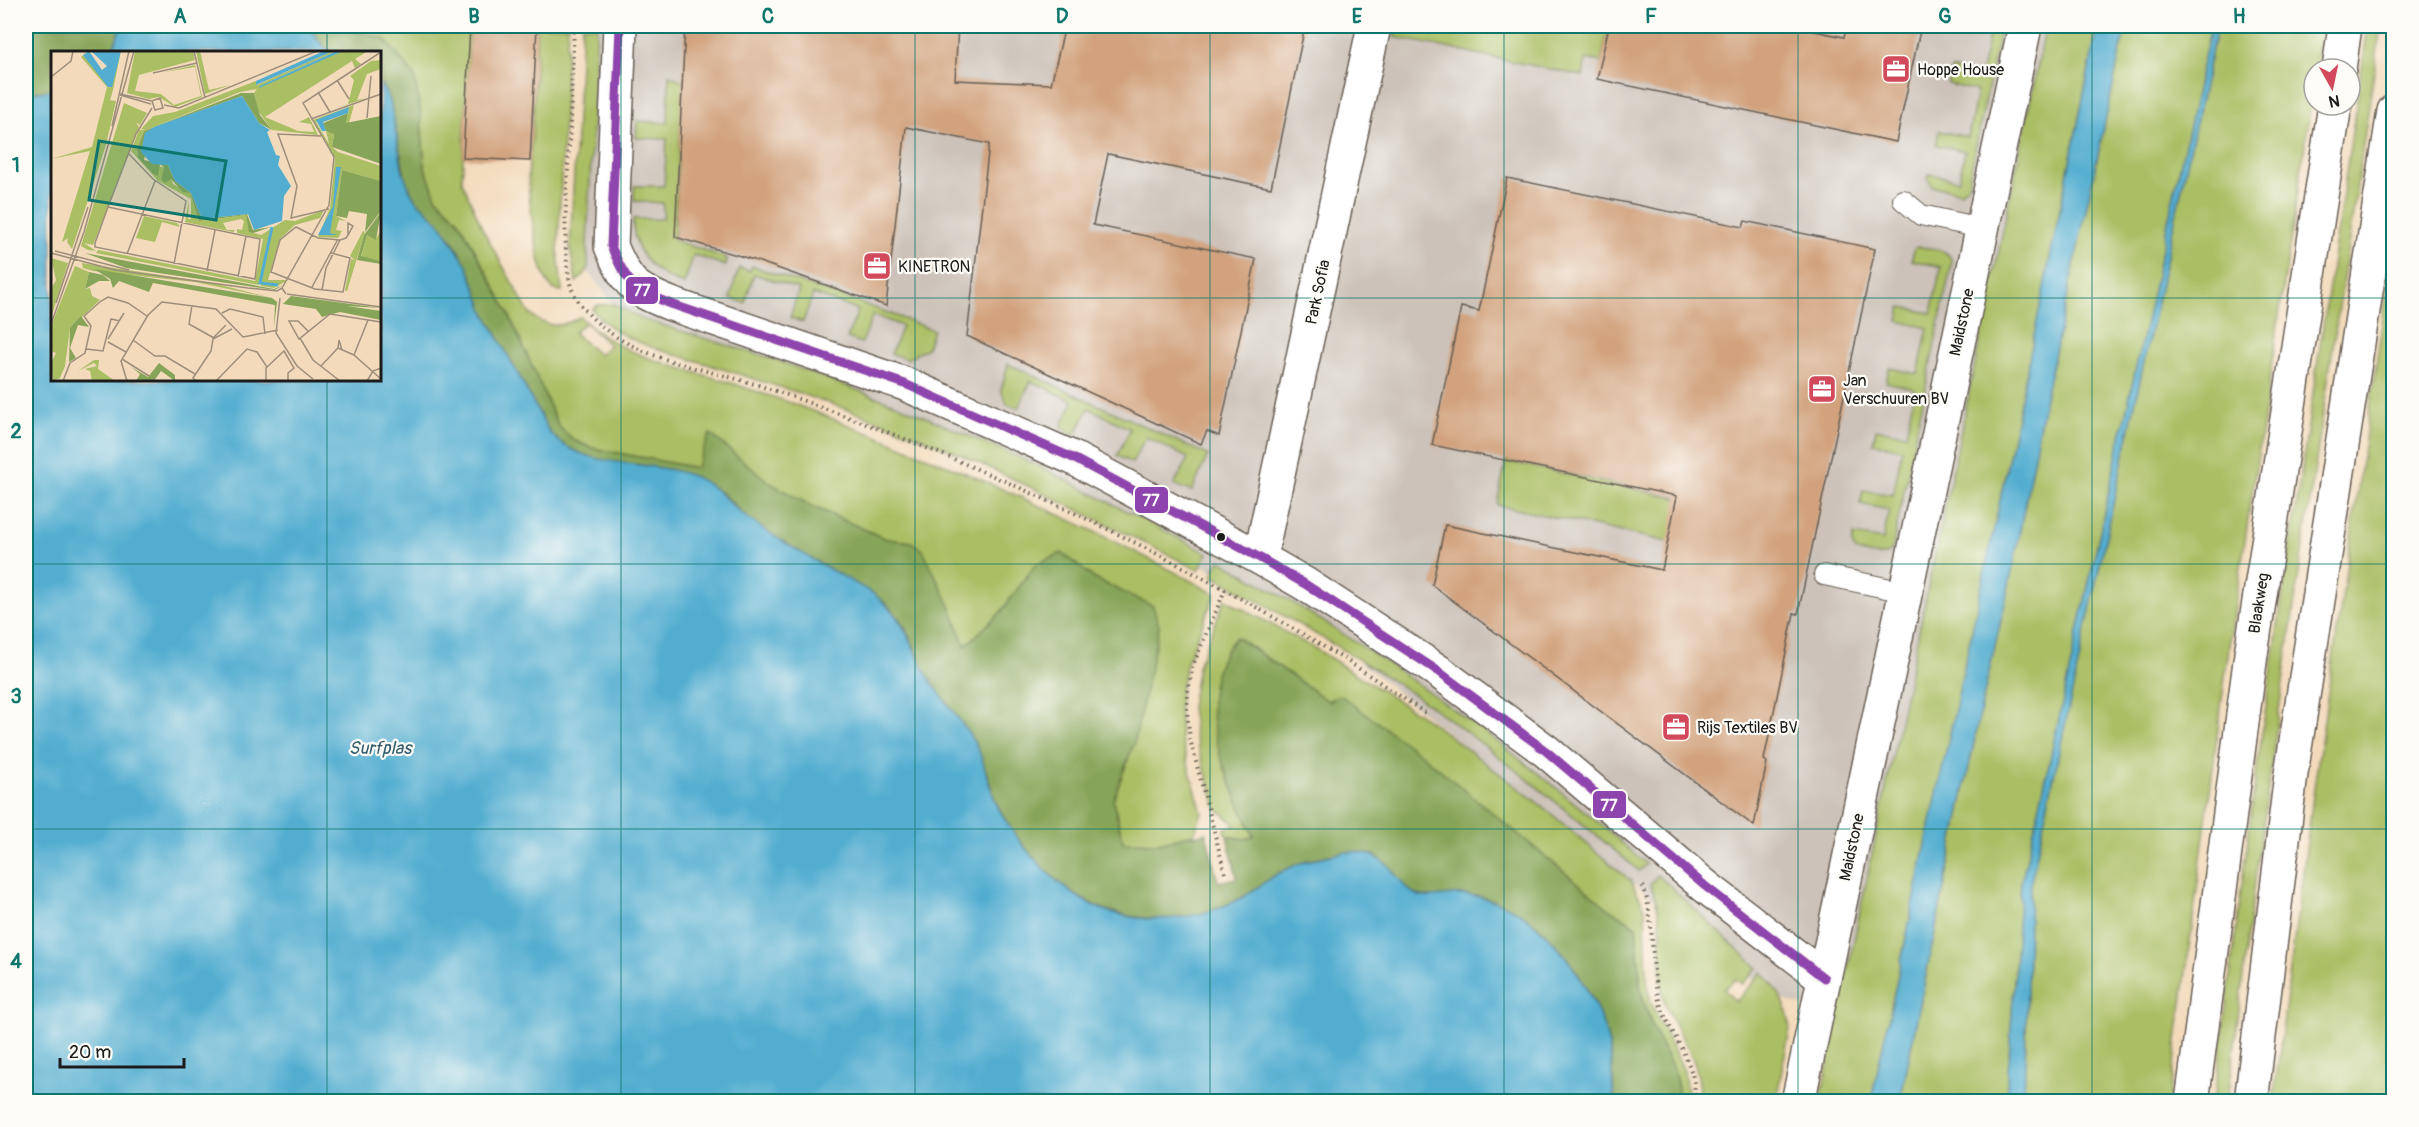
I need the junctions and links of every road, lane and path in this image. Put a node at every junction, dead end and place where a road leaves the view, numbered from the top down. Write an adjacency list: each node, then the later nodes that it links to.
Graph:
1 (574, 26): 13 (path)
2 (620, 26): 11 (street)
3 (1374, 26): 11 (street, Park Sofia)
4 (2025, 26): 10 (street, Maidstone)
5 (2345, 26): 6 (street)
6 (2341, 57)
7 (2394, 111): 22 (street)
8 (2333, 117): 21 (street, Blaakweg)
9 (1903, 200): 10 (lane)
10 (1981, 228): 14 (street, Maidstone)
11 (1260, 558): 18 (street)
12 (1824, 575): 14 (lane)
13 (1225, 590): 15 (path); 16 (path)
14 (1905, 592): 18 (street, Maidstone)
15 (1430, 716)
16 (1225, 873)
17 (1641, 881): 19 (path)
18 (1824, 978): 20 (street, Maidstone)
19 (1695, 1101)
20 (1798, 1101)
21 (2192, 1101)
22 (2251, 1101)

